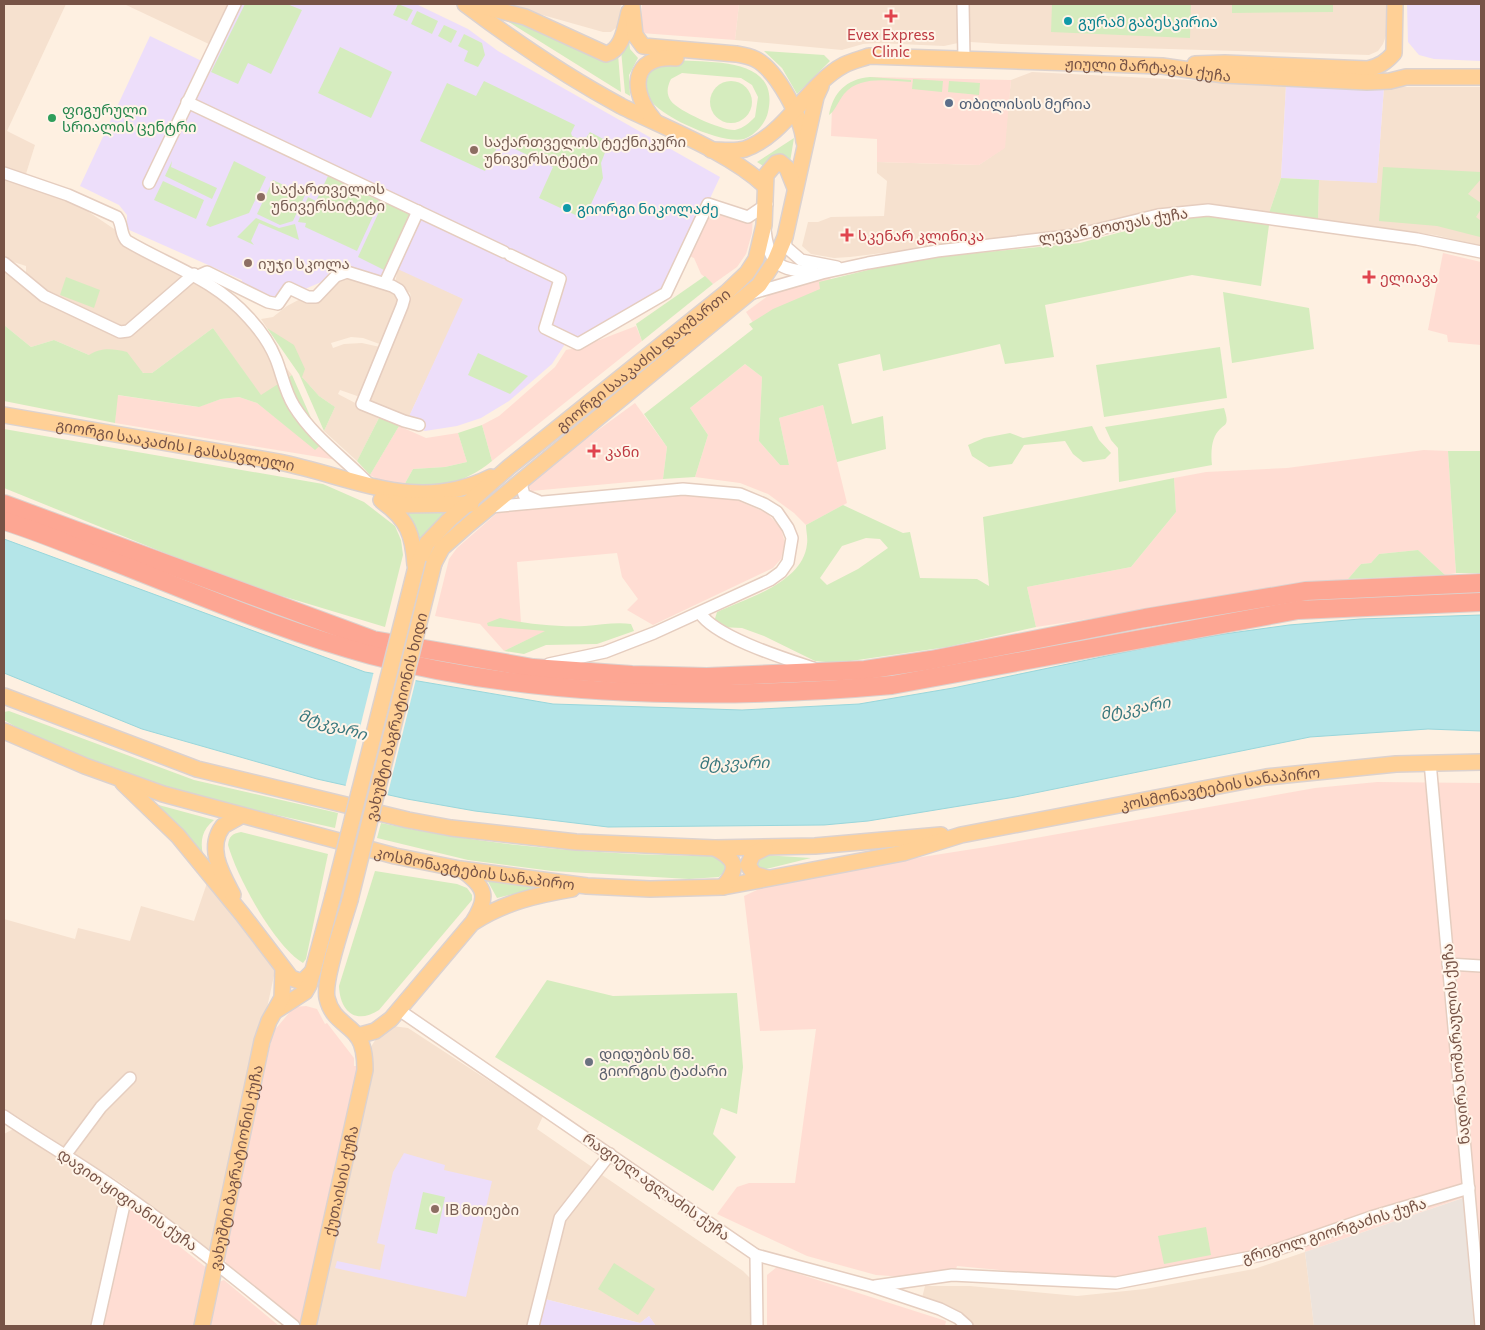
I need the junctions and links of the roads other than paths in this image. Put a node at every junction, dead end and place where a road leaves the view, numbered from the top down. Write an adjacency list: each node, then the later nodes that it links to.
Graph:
1 (235, 4): 13 (street)
2 (465, 4): 15 (main road)
3 (473, 4): 6 (main road)
4 (963, 4): 8 (street)
5 (1395, 4): 9 (main road)
6 (632, 5): 7 (main road)
7 (726, 53): 12 (main road); 15 (main road)
8 (964, 59): 9 (main road, ჟიული შარტავას ქუჩა); 11 (main road, ჟიული შარტავას ქუჩა)
9 (1162, 66): 10 (main road, ჟიული შარტავას ქუჩა)
10 (1481, 77)
11 (822, 82): 14 (main road, ჟიული შარტავას ქუჩა); 18 (main road, გიორგი სააკაძის დაღმართი)
12 (777, 83): 14 (main road); 16 (main road)
13 (187, 102): 20 (street); 24 (street)
14 (795, 110): 16 (main road, ჟიული შარტავას ქუჩა); 18 (main road)
15 (656, 123): 17 (main road)
16 (771, 132): 17 (main road)
17 (711, 150): 21 (main road)
18 (805, 150): 22 (main road, გიორგი სააკაძის დაღმართი)
19 (4, 173): 32 (street)
20 (149, 182)
21 (764, 185): 22 (main road); 23 (main road, გიორგი სააკაძის დაღმართი)
22 (795, 188): 26 (main road, გიორგი სააკაძის დაღმართი)
23 (767, 204): 24 (street); 25 (main road, გიორგი სააკაძის დაღმართი)
24 (418, 211): 33 (street)
25 (764, 225): 28 (street); 37 (main road, გიორგი სააკაძის დაღმართი)
26 (785, 237): 28 (main road, გიორგი სააკაძის დაღმართი); 30 (street)
27 (1481, 252): 30 (street, ლევან გოთუას ქუჩა)
28 (775, 261): 31 (street); 34 (main road, გიორგი სააკაძის დაღმართი)
29 (4, 263): 32 (street)
30 (841, 268): 31 (street, ლევან გოთუას ქუჩა)
31 (822, 273): 34 (street, ლევან გოთუას ქუჩა)
32 (196, 275): 33 (street); 40 (street)
33 (385, 283): 36 (street)
34 (748, 296): 38 (main road, გიორგი სააკაძის დაღმართი)
35 (4, 415): 39 (main road, გიორგი სააკაძის I გასასვლელი)
36 (419, 425)
37 (509, 468): 40 (main road, გიორგი სააკაძის I გასასვლელი); 45 (main road, გიორგი სააკაძის დაღმართი)
38 (523, 478): 41 (main road, გიორგი სააკაძის დაღმართი); 43 (street)
39 (346, 479): 40 (main road, გიორგი სააკაძის I გასასვლელი); 42 (main road, გიორგი სააკაძის I გასასვლელი)
40 (370, 485)
41 (506, 492): 45 (main road, გიორგი სააკაძის დაღმართი); 46 (main road, გიორგი სააკაძის დაღმართი)
42 (381, 500): 45 (main road, გიორგი სააკაძის I გასასვლელი); 48 (main road, გიორგი სააკაძის I გასასვლელი)
43 (538, 501): 46 (street); 51 (street)
44 (4, 504): 52 (highway)
45 (467, 504): 48 (main road, გიორგი სააკაძის დაღმართი)
46 (490, 507): 48 (main road, გიორგი სააკაძის დაღმართი)
47 (4, 521): 50 (highway)
48 (421, 563): 72 (main road, ვახუშტი ბაგრატიონის ხიდი, bridge); 75 (main road, ვახუშტი ბაგრატიონის ხიდი, bridge)
49 (1481, 583): 53 (highway)
50 (1481, 602)
51 (700, 613): 52 (street); 53 (street)
52 (533, 668): 53 (highway)
53 (825, 672)
54 (6, 698): 61 (main road, კოსმონავტების სანაპირო)
55 (4, 731): 58 (main road, კოსმონავტების სანაპირო)
56 (1430, 762): 57 (main road, კოსმონავტების სანაპირო); 60 (main road, კოსმონავტების სანაპირო); 69 (street, ნადირა ხოშარაულის ქუჩა)
57 (1481, 762)
58 (118, 778): 59 (main road, კოსმონავტების სანაპირო); 67 (main road)
59 (241, 816): 63 (main road, კოსმონავტების სანაპირო); 67 (main road)
60 (961, 834): 62 (main road, კოსმონავტების სანაპირო); 64 (main road, კოსმონავტების სანაპირო)
61 (714, 848): 62 (main road, კოსმონავტების სანაპირო); 66 (main road)
62 (765, 848): 64 (main road)
63 (460, 869): 65 (main road, კოსმონავტების სანაპირო); 68 (main road)
64 (768, 878): 66 (main road, კოსმონავტების სანაპირო)
65 (587, 886): 66 (main road, კოსმონავტების სანაპირო); 68 (main road)
66 (723, 887)
67 (242, 914): 71 (main road)
68 (473, 922): 74 (main road)
69 (1448, 964): 70 (street); 80 (street, ნადირა ხოშარაულის ქუჩა)
70 (1481, 966)
71 (283, 970): 72 (main road); 73 (main road, ვახუშტი ბაგრატიონის ქუჩა)
72 (312, 971): 73 (main road)
73 (276, 1010): 84 (main road, ვახუშტი ბაგრატიონის ქუჩა)
74 (399, 1010): 75 (main road); 79 (street, რაფიელ აგლაძის ქუჩა)
75 (357, 1036): 91 (main road, ქუთაისის ქუჩა)
76 (130, 1078): 78 (street)
77 (4, 1116): 78 (street, დავით ყიფიანის ქუჩა)
78 (66, 1154): 81 (street, დავით ყიფიანის ქუჩა)
79 (610, 1154): 83 (street, რაფიელ აგლაძის ქუჩა); 92 (street)
80 (1468, 1188): 82 (street, ნადირა ხოშარაულის ქუჩა); 85 (street, გრიგოლ გიორგაძის ქუჩა)
81 (126, 1196): 84 (street, დავით ყიფიანის ქუჩა); 88 (street)
82 (1477, 1238): 95 (street, ნადირა ხოშარაულის ქუჩა)
83 (756, 1255): 85 (street, რაფიელ აგლაძის ქუჩა); 93 (street)
84 (215, 1263): 89 (main road, ვახუშტი ბაგრატიონის ქუჩა); 90 (street, დავით ყიფიანის ქუჩა)
85 (870, 1286): 86 (street, რაფიელ აგლაძის ქუჩა)
86 (940, 1309): 87 (street, რაფიელ აგლაძის ქუჩა); 94 (street, რაფიელ აგლაძის ქუჩა)
87 (952, 1324)
88 (97, 1326)
89 (202, 1326)
90 (294, 1326)
91 (308, 1326)
92 (533, 1326)
93 (757, 1326)
94 (967, 1326)
95 (1481, 1326)

